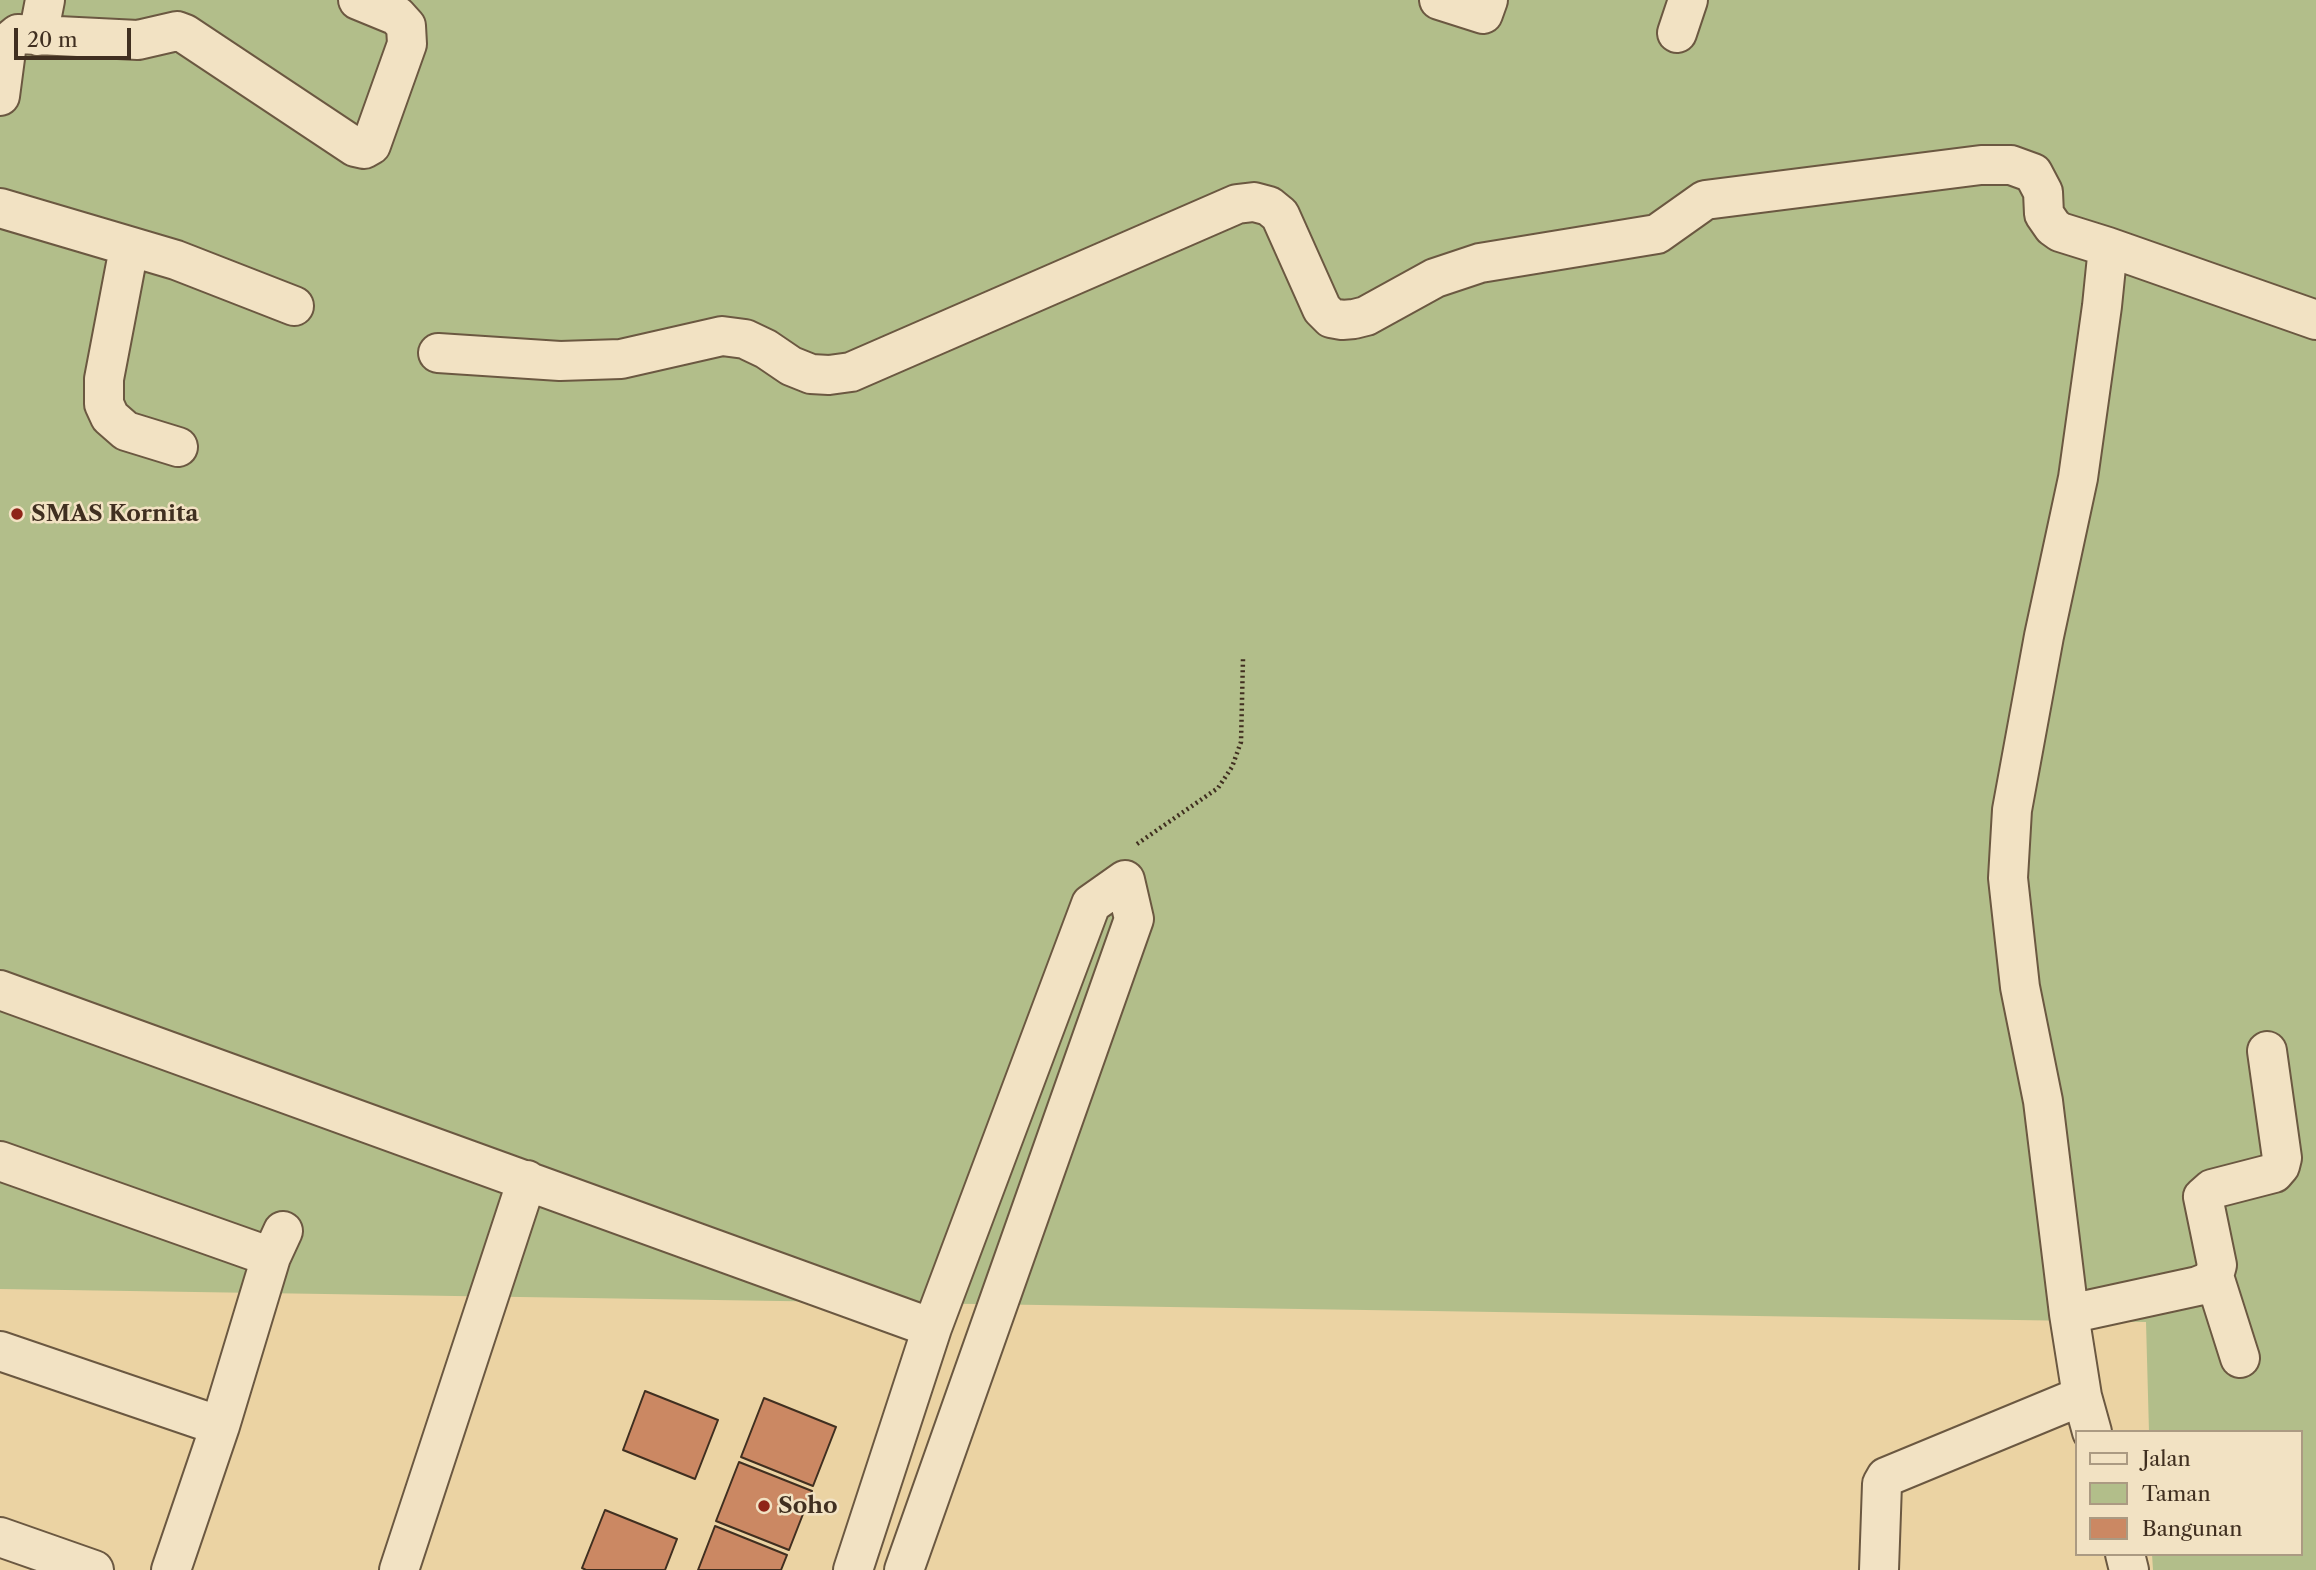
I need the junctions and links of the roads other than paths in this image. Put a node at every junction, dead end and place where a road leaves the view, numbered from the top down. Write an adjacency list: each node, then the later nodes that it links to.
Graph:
1 (358, 0): 4 (street)
2 (1488, 0): 3 (street)
3 (1443, 1)
4 (163, 17): 5 (street)
5 (42, 18): 6 (street)
6 (0, 96)
7 (0, 208): 8 (street)
8 (129, 247): 10 (street); 13 (street)
9 (2108, 247): 11 (street); 12 (street); 19 (street)
10 (294, 306)
11 (2316, 320)
12 (438, 353)
13 (178, 447)
14 (0, 990): 17 (street)
15 (2267, 1051): 18 (street)
16 (0, 1161): 24 (street)
17 (527, 1180): 20 (street); 28 (street)
18 (2214, 1276): 19 (street); 22 (street)
19 (2069, 1314): 23 (street)
20 (932, 1328): 29 (street); 30 (street)
21 (0, 1350): 24 (street)
22 (2240, 1358)
23 (2087, 1414): 31 (street)
24 (220, 1426): 27 (street)
25 (0, 1537): 26 (street)
26 (94, 1570)
27 (171, 1570)
28 (399, 1570)
29 (853, 1570)
30 (904, 1570)
31 (1879, 1570)

